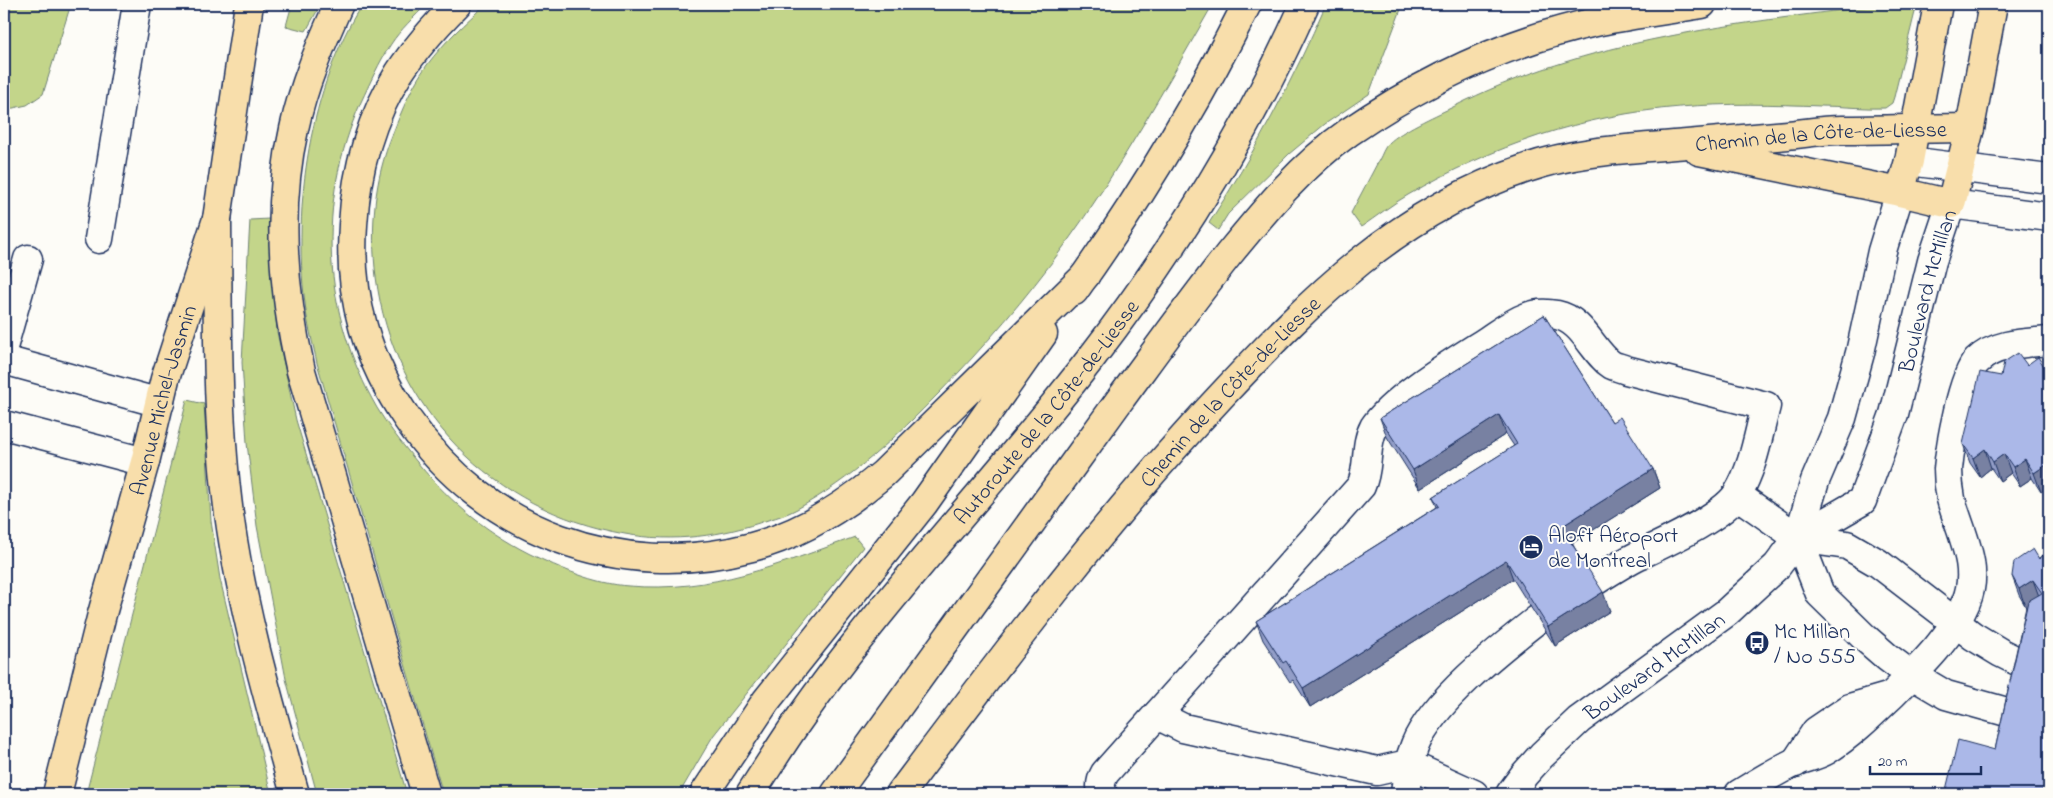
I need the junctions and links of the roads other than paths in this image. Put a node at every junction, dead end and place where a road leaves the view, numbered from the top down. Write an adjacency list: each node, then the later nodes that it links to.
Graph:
1 (137, 4): 20 (street)
2 (249, 4): 19 (main road, Avenue Michel-Jasmin)
3 (339, 4): 41 (main road)
4 (457, 4): 22 (main road)
5 (1247, 4): 22 (main road, Autoroute de la Côte-de-Liesse)
6 (1305, 4): 43 (main road, Autoroute de la Côte-de-Liesse)
7 (1702, 4): 44 (main road)
8 (1938, 4): 10 (main road, Boulevard McMillan)
9 (1993, 4): 11 (main road, Boulevard McMillan)
10 (1915, 128): 11 (main road, Chemin de la Côte-de-Liesse); 12 (main road, Chemin de la Côte-de-Liesse); 13 (main road, Boulevard McMillan)
11 (1970, 128): 14 (main road, Boulevard McMillan)
12 (1670, 146): 16 (main road, Chemin de la Côte-de-Liesse); 45 (main road, Chemin de la Côte-de-Liesse)
13 (1909, 162): 14 (street); 16 (main road, Boulevard McMillan)
14 (1961, 168): 15 (street); 17 (main road, Boulevard McMillan)
15 (2049, 179)
16 (1900, 192): 17 (main road, Chemin de la Côte-de-Liesse); 30 (street, Boulevard McMillan)
17 (1951, 204): 18 (street); 30 (street, Boulevard McMillan)
18 (2049, 217)
19 (217, 219): 26 (main road, Avenue Michel-Jasmin); 40 (main road)
20 (99, 240)
21 (28, 259): 24 (street)
22 (1085, 276): 42 (main road, Autoroute de la Côte-de-Liesse)
23 (2049, 341): 33 (street)
24 (4, 344)
25 (4, 360): 26 (street)
26 (160, 404): 28 (main road, Avenue Michel-Jasmin)
27 (4, 425): 28 (street)
28 (145, 462): 39 (main road, Avenue Michel-Jasmin)
29 (1737, 495): 30 (street); 31 (street); 37 (street)
30 (1798, 538): 33 (street); 35 (street); 50 (street, Boulevard McMillan)
31 (1592, 583)
32 (1538, 619): 38 (street)
33 (1955, 622): 34 (street); 35 (street)
34 (2025, 665)
35 (1913, 674): 36 (street); 51 (street)
36 (2014, 714)
37 (1157, 715): 38 (street); 46 (street)
38 (1408, 764): 47 (street); 48 (street); 49 (street)
39 (57, 794)
40 (295, 794)
41 (426, 794)
42 (704, 794)
43 (750, 794)
44 (835, 794)
45 (900, 794)
46 (1103, 794)
47 (1390, 794)
48 (1405, 794)
49 (1474, 794)
50 (1510, 794)
51 (1739, 794)

